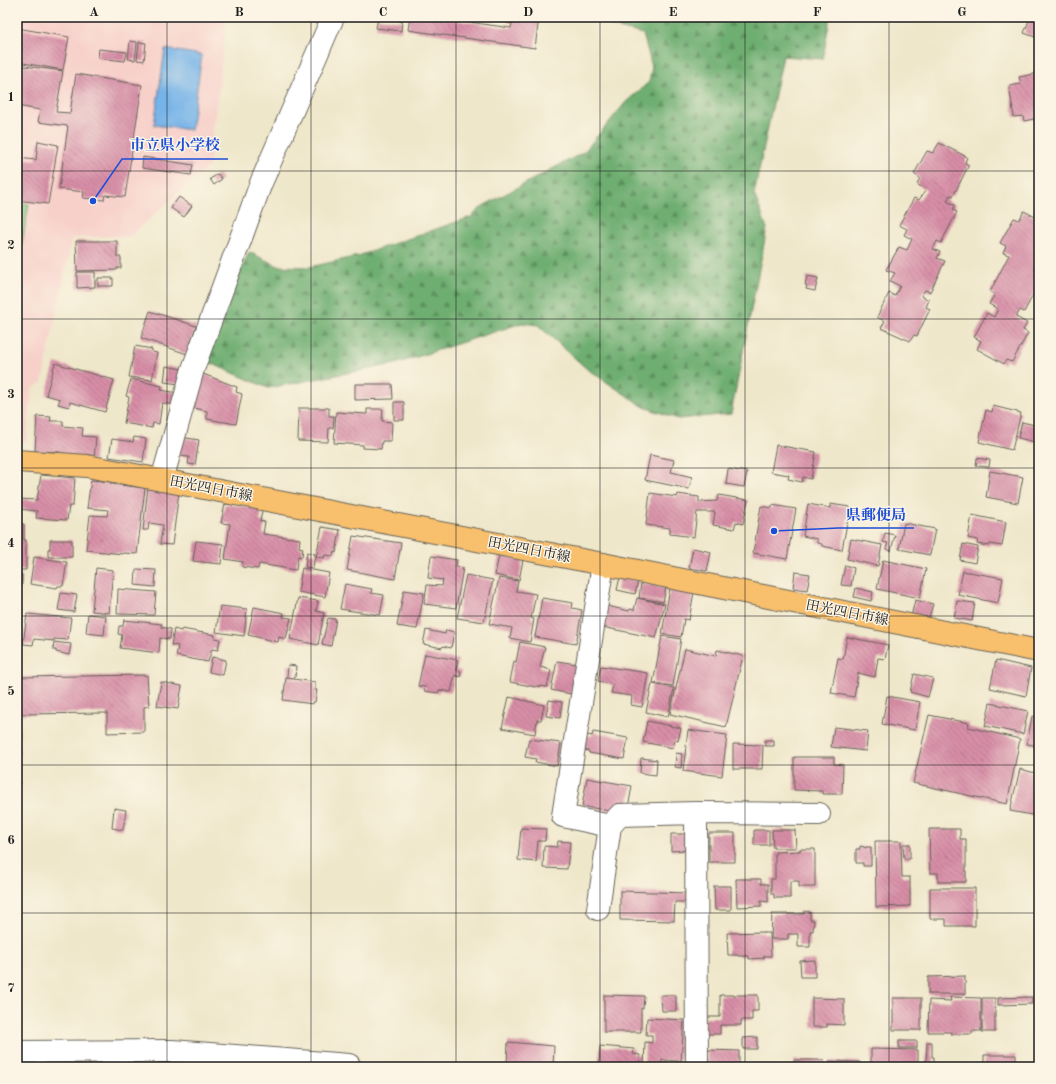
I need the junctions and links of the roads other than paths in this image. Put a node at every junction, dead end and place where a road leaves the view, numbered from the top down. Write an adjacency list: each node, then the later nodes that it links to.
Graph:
1 (333, 17): 3 (street)
2 (17, 461): 3 (main road, 田光四日市線)
3 (162, 480): 4 (main road, 田光四日市線)
4 (603, 564): 5 (main road, 田光四日市線); 8 (street)
5 (1039, 651)
6 (696, 813): 7 (street); 8 (street); 12 (street)
7 (819, 814)
8 (610, 826): 9 (street)
9 (598, 909)
10 (17, 1052): 11 (street)
11 (349, 1067)
12 (698, 1067)

